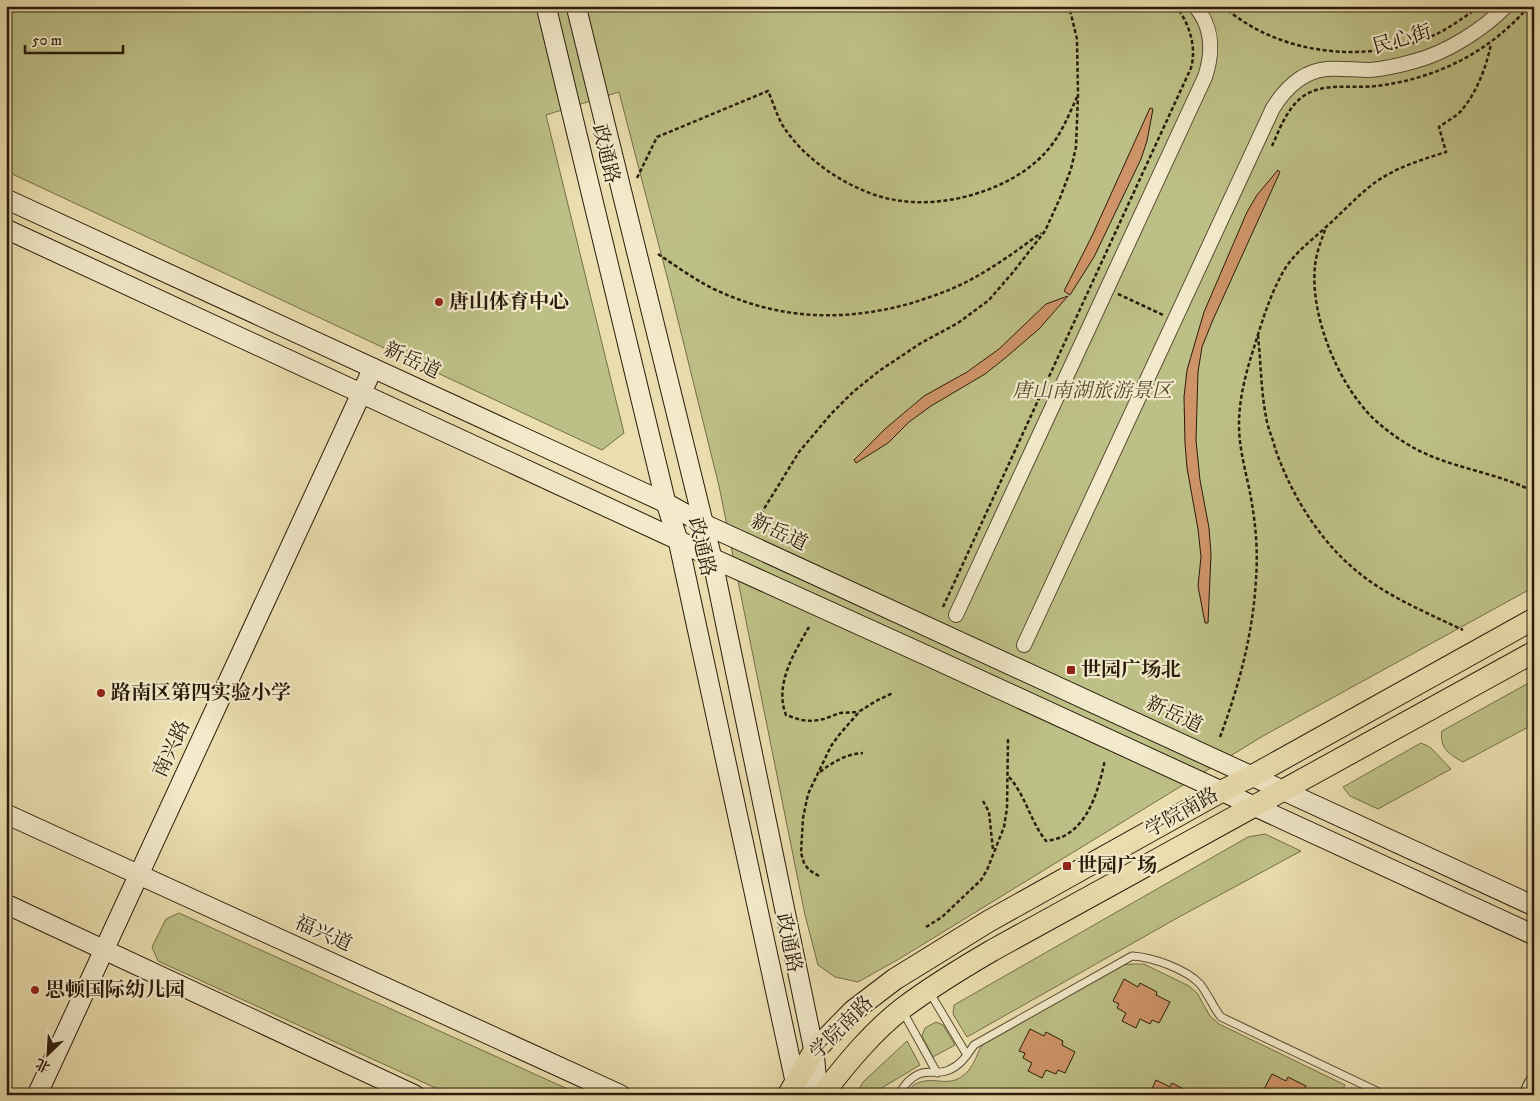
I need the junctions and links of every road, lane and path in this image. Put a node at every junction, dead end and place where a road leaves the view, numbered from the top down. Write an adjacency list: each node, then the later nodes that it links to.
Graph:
1 (546, 6): 13 (main road, 政通路)
2 (576, 6): 12 (main road, 政通路)
3 (1069, 6): 11 (path)
4 (1176, 6): 21 (path)
5 (1222, 6): 6 (path)
6 (1480, 6)
7 (1506, 6): 23 (street, 民心街)
8 (1529, 6): 10 (path)
9 (1197, 9): 22 (street)
10 (1491, 43): 14 (path); 17 (path)
11 (1078, 96): 15 (path); 19 (path)
12 (607, 135): 13 (main road); 29 (main road, 政通路)
13 (580, 148): 28 (main road, 政通路)
14 (1269, 150)
15 (637, 178)
16 (6, 199): 25 (main road, 新岳道)
17 (1325, 228): 24 (path); 27 (path)
18 (6, 229): 26 (main road)
19 (1045, 231): 20 (path); 30 (path)
20 (658, 254)
21 (1092, 282): 22 (path); 33 (path)
22 (1106, 288): 23 (path); 34 (street)
23 (1175, 321): 38 (street)
24 (1258, 333): 37 (path); 42 (path)
25 (373, 368): 26 (main road, 南兴路); 28 (main road, 新岳道)
26 (361, 393): 31 (main road); 55 (main road, 南兴路)
27 (1534, 492)
28 (666, 503): 29 (main road, 新岳道); 31 (main road, 政通路)
29 (702, 523): 32 (main road, 政通路); 48 (main road, 新岳道)
30 (754, 525)
31 (678, 540): 32 (main road); 68 (main road, 政通路)
32 (712, 558): 49 (main road); 64 (main road, 政通路)
33 (942, 607)
34 (956, 615)
35 (1534, 619): 48 (main road, 学院南路)
36 (809, 627): 41 (path)
37 (1463, 630)
38 (1024, 644)
39 (1534, 652): 50 (main road, 学院南路)
40 (893, 693): 41 (path)
41 (860, 711): 46 (path)
42 (1220, 737)
43 (1008, 738): 47 (path)
44 (863, 753): 46 (path)
45 (1105, 760): 47 (path)
46 (819, 773): 56 (path)
47 (1008, 776): 54 (path)
48 (1252, 776): 49 (main road, 学院南路); 50 (main road, 新岳道)
49 (1222, 790): 52 (main road); 64 (main road, 学院南路)
50 (1284, 790): 52 (main road, 学院南路); 58 (main road, 新岳道)
51 (982, 801): 54 (path)
52 (1255, 806): 60 (main road); 62 (main road, 学院南路)
53 (6, 814): 55 (main road, 福兴道)
54 (993, 851): 59 (path)
55 (139, 875): 61 (main road, 南兴路); 71 (main road, 福兴道)
56 (819, 876)
57 (6, 904): 61 (main road)
58 (1534, 906)
59 (926, 927)
60 (1534, 935)
61 (104, 950): 69 (main road, 南兴路); 70 (main road)
62 (928, 991): 63 (main road, 学院南路); 65 (lane)
63 (902, 1009): 66 (lane); 74 (main road, 学院南路)
64 (814, 1051): 68 (main road, 学院南路); 73 (main road, 政通路)
65 (967, 1055): 66 (lane); 76 (lane)
66 (937, 1074): 75 (lane)
67 (1534, 1084): 77 (main road)
68 (792, 1088): 72 (main road)
69 (38, 1095)
70 (415, 1095)
71 (622, 1095)
72 (812, 1095)
73 (818, 1095)
74 (822, 1095)
75 (900, 1095)
76 (1385, 1095)
77 (1529, 1095)

